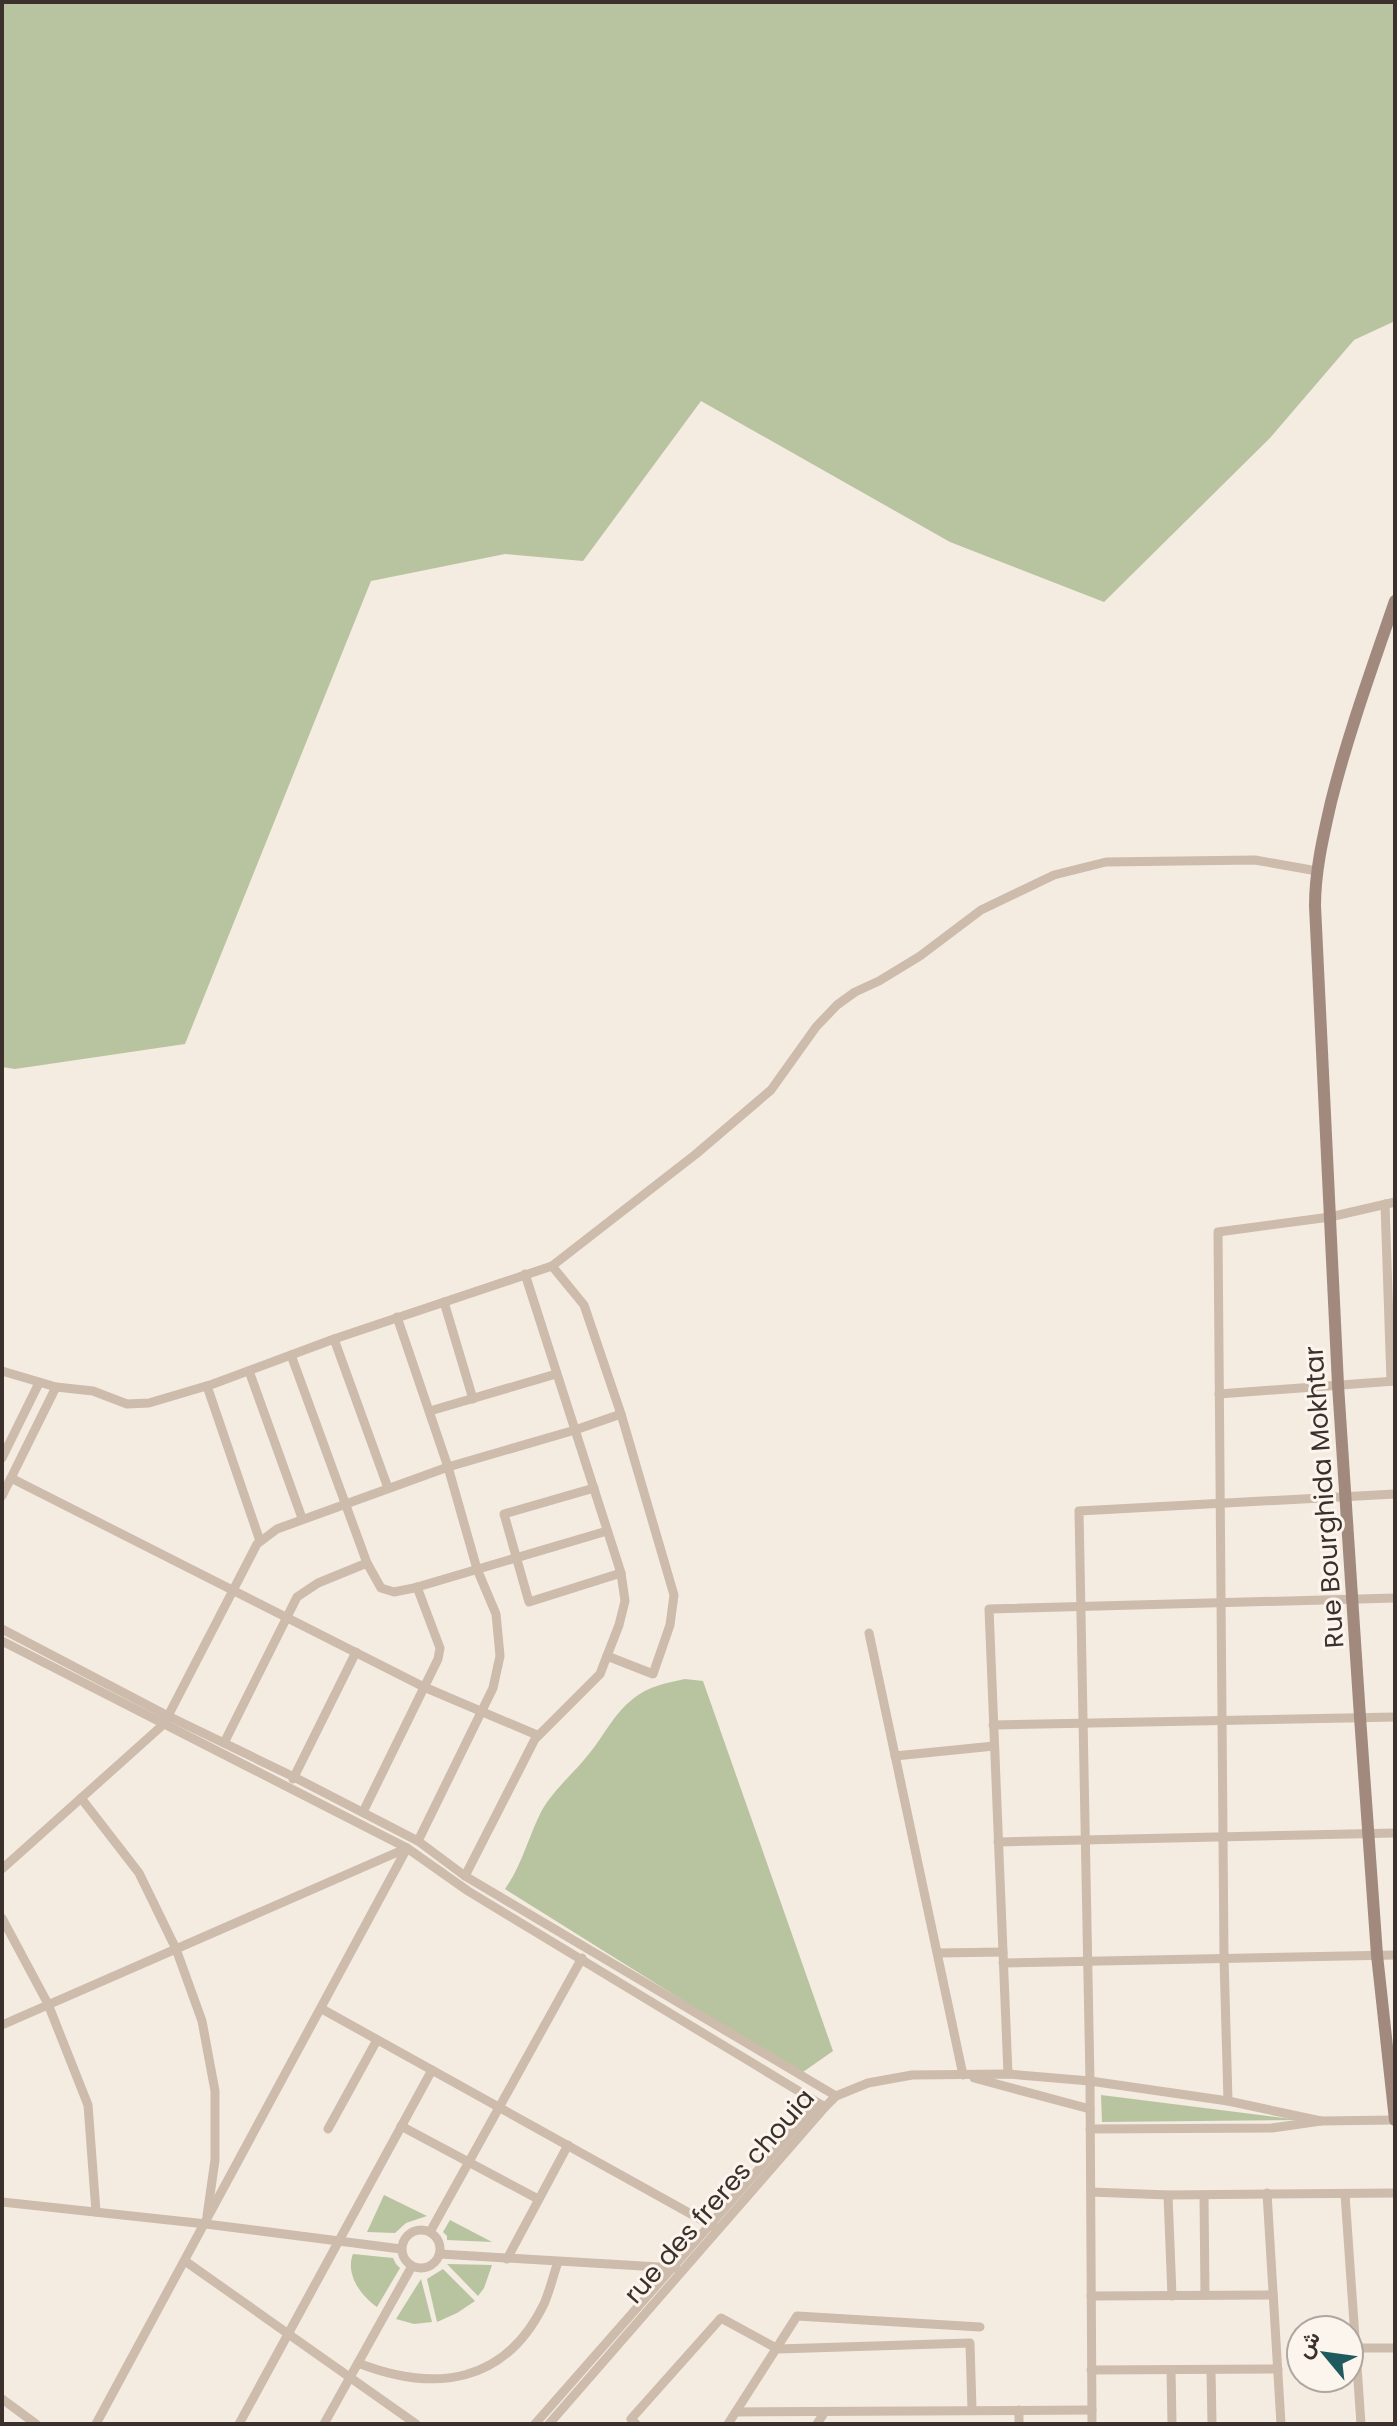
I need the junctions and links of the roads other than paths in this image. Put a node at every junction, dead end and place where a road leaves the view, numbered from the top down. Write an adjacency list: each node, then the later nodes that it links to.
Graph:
1 (1395, 601): 2 (main road, Rue Bourghida Mokhtar)
2 (1317, 871): 4 (main road, Rue Bourghida Mokhtar); 5 (street)
3 (1390, 1203): 4 (street); 6 (street)
4 (1330, 1217): 18 (main road, Rue Bourghida Mokhtar); 21 (street)
5 (552, 1266): 7 (street); 24 (street)
6 (1392, 1268): 10 (street)
7 (525, 1274): 8 (street); 15 (street)
8 (444, 1302): 9 (street); 22 (street)
9 (397, 1317): 11 (street); 23 (street)
10 (1392, 1319): 16 (street)
11 (334, 1339): 12 (street); 29 (street)
12 (291, 1355): 14 (street); 34 (street)
13 (2, 1371): 17 (street)
14 (249, 1371): 19 (street); 36 (street)
15 (556, 1374): 22 (street); 25 (street)
16 (1393, 1381): 18 (street)
17 (39, 1383): 20 (street); 26 (street)
18 (1338, 1385): 21 (street); 33 (main road, Rue Bourghida Mokhtar)
19 (207, 1386): 20 (street); 38 (street)
20 (56, 1387): 28 (street)
21 (1219, 1394): 35 (street)
22 (473, 1399): 23 (street)
23 (430, 1411): 27 (street)
24 (621, 1414): 25 (street); 54 (street)
25 (575, 1430): 27 (street); 30 (street)
26 (2, 1458)
27 (448, 1467): 29 (street); 41 (street)
28 (11, 1478): 32 (street); 44 (street)
29 (388, 1488): 34 (street)
30 (594, 1488): 37 (street); 39 (street)
31 (1395, 1494): 33 (street)
32 (2, 1496)
33 (1347, 1496): 35 (street); 45 (main road, Rue Bourghida Mokhtar)
34 (346, 1502): 36 (street); 40 (street)
35 (1220, 1503): 47 (street); 48 (street)
36 (302, 1518): 38 (street)
37 (607, 1531): 39 (street); 42 (street)
38 (260, 1541): 44 (street)
39 (517, 1557): 41 (street); 42 (street)
40 (367, 1563): 43 (street); 49 (street)
41 (477, 1569): 43 (street); 56 (street)
42 (621, 1573): 54 (street)
43 (417, 1587): 55 (street)
44 (233, 1591): 49 (street); 59 (street)
45 (1354, 1598): 46 (street); 47 (street); 57 (main road, Rue Bourghida Mokhtar)
46 (1395, 1598)
47 (1221, 1603): 48 (street); 60 (street)
48 (1081, 1607): 61 (street); 62 (street)
49 (287, 1617): 53 (street); 64 (street)
50 (2, 1629): 59 (street)
51 (869, 1633): 66 (street)
52 (2, 1641): 59 (street)
53 (356, 1652): 55 (street); 67 (street)
54 (607, 1656): 63 (street)
55 (424, 1687): 56 (street); 69 (street)
56 (482, 1712): 63 (street); 74 (street)
57 (1360, 1717): 58 (street); 60 (street); 70 (main road, Rue Bourghida Mokhtar)
58 (1395, 1717)
59 (166, 1719): 64 (street); 67 (street); 68 (street)
60 (1222, 1719): 61 (street); 72 (street)
61 (1083, 1723): 62 (street); 73 (street)
62 (993, 1725): 65 (street)
63 (537, 1735): 78 (street)
64 (224, 1743): 67 (street)
65 (994, 1746): 66 (street); 75 (street)
66 (895, 1756): 82 (street)
67 (292, 1781): 69 (street); 76 (street)
68 (81, 1798): 77 (street); 80 (street)
69 (363, 1812): 74 (street)
70 (1368, 1832): 71 (street); 72 (street); 83 (main road, Rue Bourghida Mokhtar)
71 (1395, 1833)
72 (1223, 1836): 73 (street); 86 (street)
73 (1085, 1839): 75 (street); 87 (street)
74 (418, 1841): 78 (street)
75 (998, 1842): 81 (street)
76 (407, 1848): 80 (street); 85 (street); 90 (street)
77 (2, 1869)
78 (465, 1876): 97 (street)
79 (2, 1918): 89 (street)
80 (176, 1949): 89 (street); 118 (street)
81 (1003, 1952): 82 (street); 88 (street)
82 (938, 1953): 95 (street)
83 (1377, 1955): 84 (street); 86 (street); 102 (main road, Rue Bourghida Mokhtar)
84 (1395, 1955)
85 (582, 1958): 99 (street); 100 (street)
86 (1224, 1958): 87 (street); 98 (street)
87 (1087, 1962): 88 (street); 96 (street)
88 (1003, 1963): 94 (street)
89 (48, 2004): 91 (street); 117 (street)
90 (322, 2009): 92 (street); 118 (street)
91 (2, 2025)
92 (377, 2040): 93 (street); 105 (street)
93 (432, 2070): 100 (street); 104 (street)
94 (1008, 2074): 95 (street); 96 (street)
95 (963, 2075): 97 (street, rue des freres chouia); 101 (street)
96 (1090, 2081): 98 (street); 101 (street)
97 (836, 2096): 99 (street, rue des freres chouia)
98 (1228, 2101): 103 (street)
99 (821, 2105): 119 (street, rue des freres chouia)
100 (499, 2107): 107 (street); 108 (street)
101 (1090, 2109): 106 (street)
102 (1395, 2120): 103 (street)
103 (1321, 2121): 106 (street)
104 (401, 2126): 108 (street); 121 (street)
105 (328, 2129)
106 (1090, 2129): 109 (street)
107 (568, 2145): 115 (street); 119 (street)
108 (468, 2162): 115 (street); 120 (street)
109 (1091, 2192): 113 (street); 132 (street)
110 (1267, 2193): 112 (street); 114 (street); 131 (street)
111 (1395, 2193): 112 (street)
112 (1345, 2194): 134 (street)
113 (1168, 2195): 114 (street); 133 (street)
114 (1204, 2195): 130 (street)
115 (538, 2199): 124 (street)
116 (2, 2202): 117 (street)
117 (96, 2212): 118 (street)
118 (206, 2224): 121 (street); 125 (street)
119 (714, 2227): 128 (street); 129 (street, rue des freres chouia)
120 (430, 2232): 122 (street); 123 (street)
121 (339, 2240): 122 (street); 136 (street)
122 (401, 2249): 127 (street)
123 (440, 2254): 124 (street); 127 (street)
124 (507, 2259): 126 (street)
125 (185, 2261): 136 (street); 155 (street)
126 (558, 2262): 128 (street); 140 (street)
127 (412, 2266): 140 (street)
128 (672, 2268): 129 (street); 159 (street)
129 (683, 2270): 160 (street, rue des freres chouia)
130 (1205, 2295): 131 (street); 133 (street)
131 (1273, 2295): 141 (street)
132 (1091, 2296): 133 (street); 142 (street)
133 (1172, 2296)
134 (1354, 2314)
135 (980, 2327): 139 (street)
136 (288, 2334): 145 (street); 156 (street)
137 (1365, 2348): 138 (street)
138 (1395, 2348)
139 (778, 2349): 148 (street); 152 (street); 161 (street)
140 (358, 2363): 145 (street)
141 (1278, 2369): 144 (street); 169 (street)
142 (1091, 2370): 143 (street); 150 (street)
143 (1171, 2370): 144 (street); 167 (street)
144 (1211, 2370): 168 (street)
145 (350, 2377): 157 (street); 158 (street)
146 (1359, 2394): 170 (street)
147 (2, 2399): 154 (street)
148 (972, 2410): 149 (street); 151 (street)
149 (1019, 2410): 150 (street); 165 (street)
150 (1092, 2410): 166 (street)
151 (894, 2411): 153 (street); 164 (street)
152 (736, 2412): 153 (street); 162 (street)
153 (824, 2418): 163 (street)
154 (36, 2424)
155 (96, 2424)
156 (239, 2424)
157 (324, 2424)
158 (416, 2424)
159 (535, 2424)
160 (549, 2424)
161 (636, 2424)
162 (728, 2424)
163 (817, 2424)
164 (894, 2424)
165 (1019, 2424)
166 (1092, 2424)
167 (1172, 2424)
168 (1212, 2424)
169 (1281, 2424)
170 (1361, 2424)

